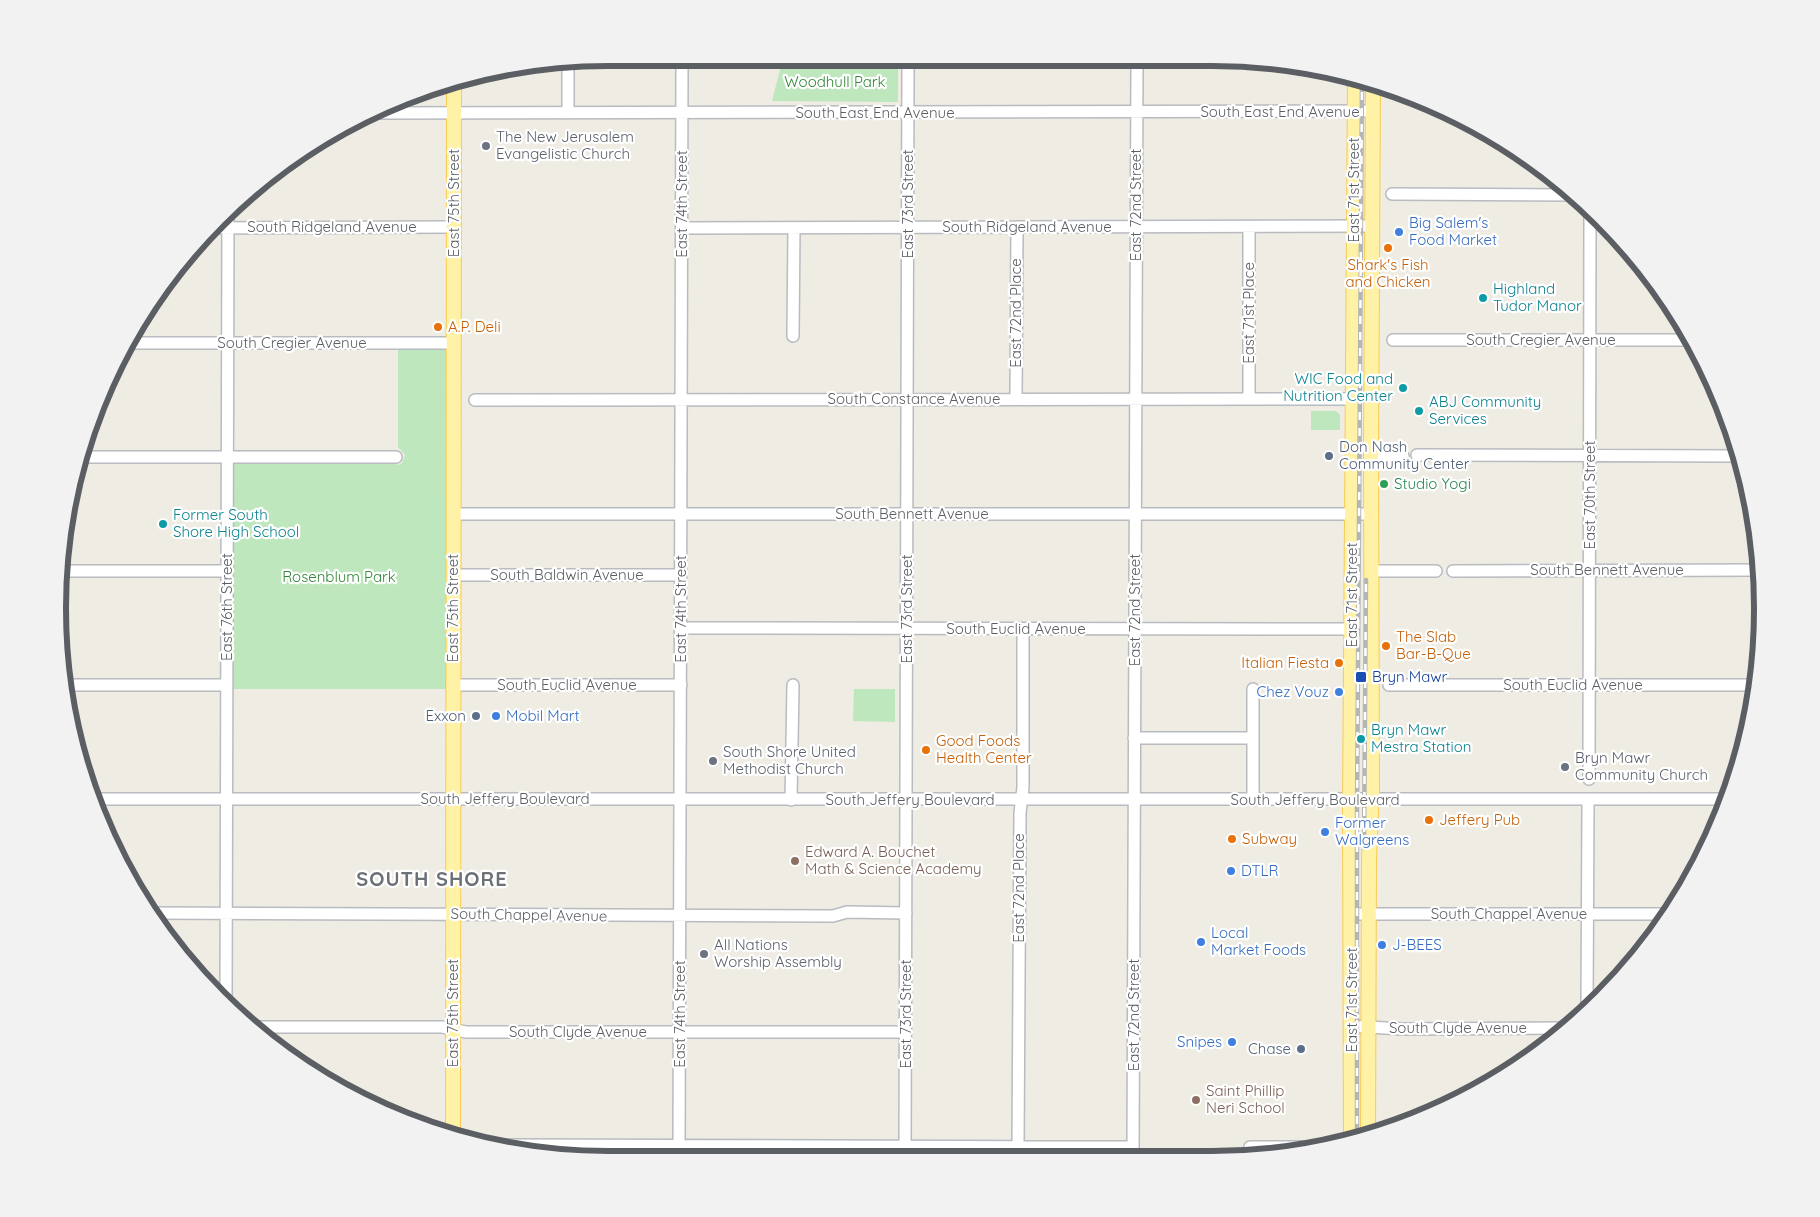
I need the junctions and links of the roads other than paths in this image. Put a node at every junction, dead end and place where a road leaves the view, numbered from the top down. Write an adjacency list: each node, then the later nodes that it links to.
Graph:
1 (682, 66): 12 (street, East 74th Street)
2 (908, 66): 13 (street, East 73rd Street)
3 (1136, 66): 10 (street, East 72nd Street)
4 (568, 68): 11 (street)
5 (1355, 86): 8 (main road, East 71st Street)
6 (454, 89): 15 (main road, East 75th Street)
7 (1373, 91): 9 (main road, East 71st Street)
8 (1355, 111): 9 (street, South East End Avenue); 10 (street, South East End Avenue); 25 (main road, East 71st Street)
9 (1373, 111): 20 (main road, East 71st Street)
10 (1136, 112): 13 (street, South East End Avenue); 23 (street, East 72nd Street)
11 (568, 113): 12 (street, South East End Avenue); 15 (street, South East End Avenue)
12 (682, 113): 13 (street, South East End Avenue); 28 (street, East 74th Street)
13 (908, 113): 30 (street, East 73rd Street)
14 (387, 114): 15 (street, South East End Avenue)
15 (454, 114): 21 (main road, East 75th Street)
16 (1392, 194): 17 (street)
17 (1562, 195)
18 (1590, 220): 35 (street, East 70th Street)
19 (228, 222): 27 (street, East 76th Street)
20 (1373, 226): 25 (street, South Ridgeland Avenue); 33 (main road, East 71st Street)
21 (454, 227): 27 (street, South Ridgeland Avenue); 39 (main road, East 75th Street)
22 (1017, 227): 23 (street, South Ridgeland Avenue); 30 (street, South Ridgeland Avenue); 42 (street, East 72nd Place)
23 (1136, 227): 24 (street, South Ridgeland Avenue); 43 (street, East 72nd Street)
24 (1249, 227): 25 (street, South Ridgeland Avenue); 44 (street, East 71st Place)
25 (1354, 227): 32 (main road, East 71st Street)
26 (222, 228): 27 (street, South Ridgeland Avenue)
27 (228, 228): 38 (street, East 76th Street)
28 (682, 228): 29 (street, South Ridgeland Avenue); 40 (street, East 74th Street)
29 (794, 228): 30 (street, South Ridgeland Avenue); 31 (street)
30 (908, 228): 41 (street, East 73rd Street)
31 (793, 336)
32 (1354, 340): 33 (street); 45 (main road, East 71st Street)
33 (1372, 340): 48 (main road, East 71st Street)
34 (1393, 340): 35 (street, South Cregier Avenue)
35 (1590, 340): 36 (street, South Cregier Avenue); 51 (street, East 70th Street)
36 (1683, 340)
37 (136, 343): 38 (street, South Cregier Avenue)
38 (228, 343): 39 (street, South Cregier Avenue); 54 (street, East 76th Street)
39 (453, 343): 57 (main road, East 75th Street)
40 (681, 399): 41 (street, South Constance Avenue); 46 (street, South Constance Avenue); 55 (street, East 74th Street)
41 (908, 399): 42 (street, South Constance Avenue); 58 (street, East 73rd Street)
42 (1016, 399): 43 (street, South Constance Avenue)
43 (1136, 399): 44 (street, South Constance Avenue); 59 (street, East 72nd Street)
44 (1248, 399): 45 (street, South Constance Avenue)
45 (1353, 399): 56 (main road, East 71st Street)
46 (475, 400)
47 (396, 456): 54 (street)
48 (1371, 456): 49 (street); 60 (main road, East 71st Street)
49 (1403, 456)
50 (1417, 456): 51 (street)
51 (1590, 456): 52 (street); 61 (street, East 70th Street)
52 (1731, 456)
53 (88, 457): 54 (street)
54 (228, 457): 64 (street, East 76th Street)
55 (681, 513): 57 (street, South Bennett Avenue); 58 (street, South Bennett Avenue); 69 (street, East 74th Street)
56 (1352, 513): 59 (street, South Bennett Avenue); 60 (street, South Bennett Avenue); 74 (main road, East 71st Street)
57 (453, 514): 68 (main road, East 75th Street)
58 (907, 514): 59 (street, South Bennett Avenue); 72 (street, East 73rd Street)
59 (1135, 514): 71 (street, East 72nd Street)
60 (1372, 514): 65 (main road, East 71st Street)
61 (1589, 570): 62 (street, South Bennett Avenue); 67 (street, South Bennett Avenue); 81 (street, East 70th Street)
62 (1753, 570)
63 (67, 571): 64 (street)
64 (227, 571): 76 (street, East 76th Street)
65 (1372, 571): 66 (street); 98 (main road, East 71st Street)
66 (1436, 571)
67 (1453, 571)
68 (453, 575): 69 (street, South Baldwin Avenue); 77 (main road, East 75th Street)
69 (681, 575): 70 (street, East 74th Street)
70 (681, 628): 72 (street, South Euclid Avenue); 78 (street, East 74th Street)
71 (1135, 628): 73 (street, South Euclid Avenue); 74 (street, South Euclid Avenue); 84 (street, East 72nd Street)
72 (907, 629): 73 (street, South Euclid Avenue); 93 (street, East 73rd Street)
73 (1023, 629): 94 (street, East 72nd Place)
74 (1352, 629): 97 (main road, East 71st Street)
75 (72, 685): 76 (street)
76 (227, 685): 88 (street, East 76th Street)
77 (452, 685): 78 (street, South Euclid Avenue); 89 (main road, East 75th Street)
78 (681, 685): 91 (street, East 74th Street)
79 (793, 685): 92 (street)
80 (1390, 685): 81 (street, South Euclid Avenue)
81 (1589, 685): 82 (street, South Euclid Avenue); 86 (street, East 70th Street)
82 (1748, 685)
83 (1253, 689): 85 (street)
84 (1134, 738): 85 (street); 95 (street, East 72nd Street)
85 (1253, 738): 96 (street)
86 (1589, 779)
87 (101, 799): 88 (street, South Jeffery Boulevard)
88 (226, 799): 89 (street, South Jeffery Boulevard); 101 (street, East 76th Street)
89 (453, 799): 91 (street, South Jeffery Boulevard); 107 (main road, East 75th Street)
90 (1719, 799): 99 (street, South Jeffery Boulevard)
91 (680, 800): 92 (street, South Jeffery Boulevard); 108 (street, East 74th Street)
92 (791, 800): 93 (street, South Jeffery Boulevard)
93 (906, 800): 94 (street, South Jeffery Boulevard); 102 (street, East 73rd Street)
94 (1021, 800): 95 (street, South Jeffery Boulevard); 122 (street, East 72nd Place)
95 (1134, 800): 96 (street, South Jeffery Boulevard); 129 (street, East 72nd Street)
96 (1253, 800): 97 (street, South Jeffery Boulevard)
97 (1351, 800): 98 (street, South Jeffery Boulevard); 103 (main road, East 71st Street)
98 (1372, 800): 99 (street, South Jeffery Boulevard); 104 (main road, East 71st Street)
99 (1588, 800): 105 (street)
100 (160, 913): 101 (street, South Chappel Avenue)
101 (226, 913): 107 (street, South Chappel Avenue); 109 (street, East 76th Street)
102 (906, 913): 108 (street, South Chappel Avenue); 117 (street, East 73rd Street)
103 (1351, 914): 104 (street, South Chappel Avenue); 111 (main road, East 71st Street)
104 (1369, 914): 105 (street, South Chappel Avenue); 113 (main road, East 71st Street)
105 (1588, 914): 106 (street, South Chappel Avenue); 110 (street)
106 (1659, 914)
107 (453, 915): 108 (street, South Chappel Avenue); 115 (main road, East 75th Street)
108 (680, 916): 116 (street, East 74th Street)
109 (226, 993)
110 (1587, 999)
111 (1351, 1026): 113 (street, South Clyde Avenue); 120 (main road, East 71st Street)
112 (264, 1027): 115 (street, South Clyde Avenue)
113 (1368, 1028): 114 (street, South Clyde Avenue); 119 (main road, East 71st Street)
114 (1555, 1028)
115 (453, 1029): 116 (street, South Clyde Avenue); 118 (main road, East 75th Street)
116 (680, 1032): 117 (street, South Clyde Avenue); 125 (street, East 74th Street)
117 (906, 1032): 126 (street, East 73rd Street)
118 (452, 1127)
119 (1368, 1127)
120 (1351, 1132)
121 (543, 1147): 125 (street)
122 (1018, 1147): 127 (street); 128 (street)
123 (1250, 1147): 124 (street)
124 (1273, 1147)
125 (679, 1151)
126 (905, 1151)
127 (928, 1151)
128 (1110, 1151)
129 (1133, 1151)

